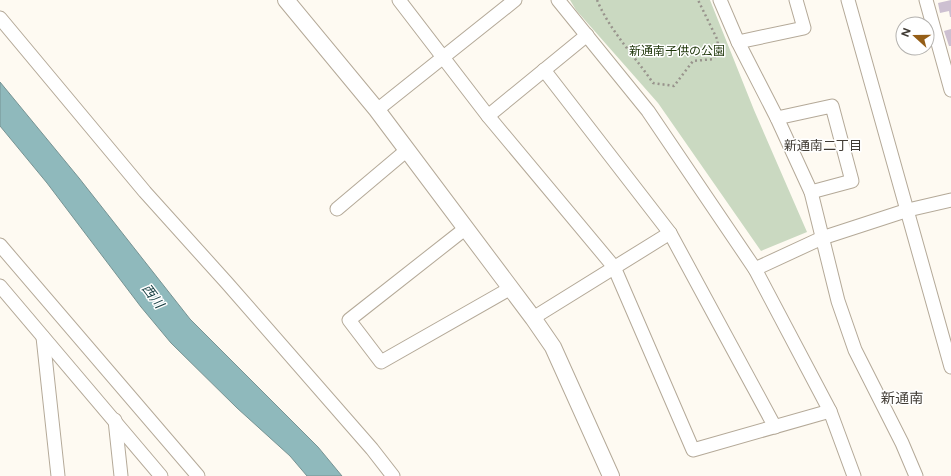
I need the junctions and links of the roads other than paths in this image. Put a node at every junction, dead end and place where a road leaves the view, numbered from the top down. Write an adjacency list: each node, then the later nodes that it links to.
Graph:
1 (286, 0): 15 (street)
2 (399, 0): 12 (street)
3 (515, 0): 12 (street)
4 (558, 0): 10 (street)
5 (720, 0): 11 (street)
6 (796, 0): 11 (street)
7 (848, 0): 22 (street)
8 (926, 0): 14 (street)
9 (0, 18): 41 (street)
10 (587, 35): 13 (street); 28 (street)
11 (738, 42): 17 (street)
12 (442, 58): 15 (street); 16 (street)
13 (544, 70): 16 (street); 24 (street)
14 (951, 90)
15 (377, 110): 18 (street)
16 (488, 116): 27 (street)
17 (777, 118): 19 (street); 19 (street)
18 (407, 150): 21 (street); 23 (street)
19 (810, 192): 25 (street)
20 (951, 200): 22 (street)
21 (337, 209)
22 (908, 210): 25 (street); 33 (street)
23 (466, 228): 30 (street); 30 (street)
24 (670, 233): 27 (street); 36 (street)
25 (822, 238): 28 (street); 44 (street)
26 (0, 245): 40 (street)
27 (614, 267): 31 (street); 36 (street)
28 (755, 269): 34 (street)
29 (0, 286): 32 (street)
30 (511, 288): 31 (street)
31 (533, 318): 42 (street)
32 (43, 337): 35 (street); 37 (street)
33 (951, 368)
34 (830, 412): 36 (street); 43 (street)
35 (115, 420): 38 (street); 39 (street)
36 (775, 427)
37 (58, 476)
38 (121, 476)
39 (161, 476)
40 (198, 476)
41 (393, 476)
42 (611, 476)
43 (854, 476)
44 (916, 476)

